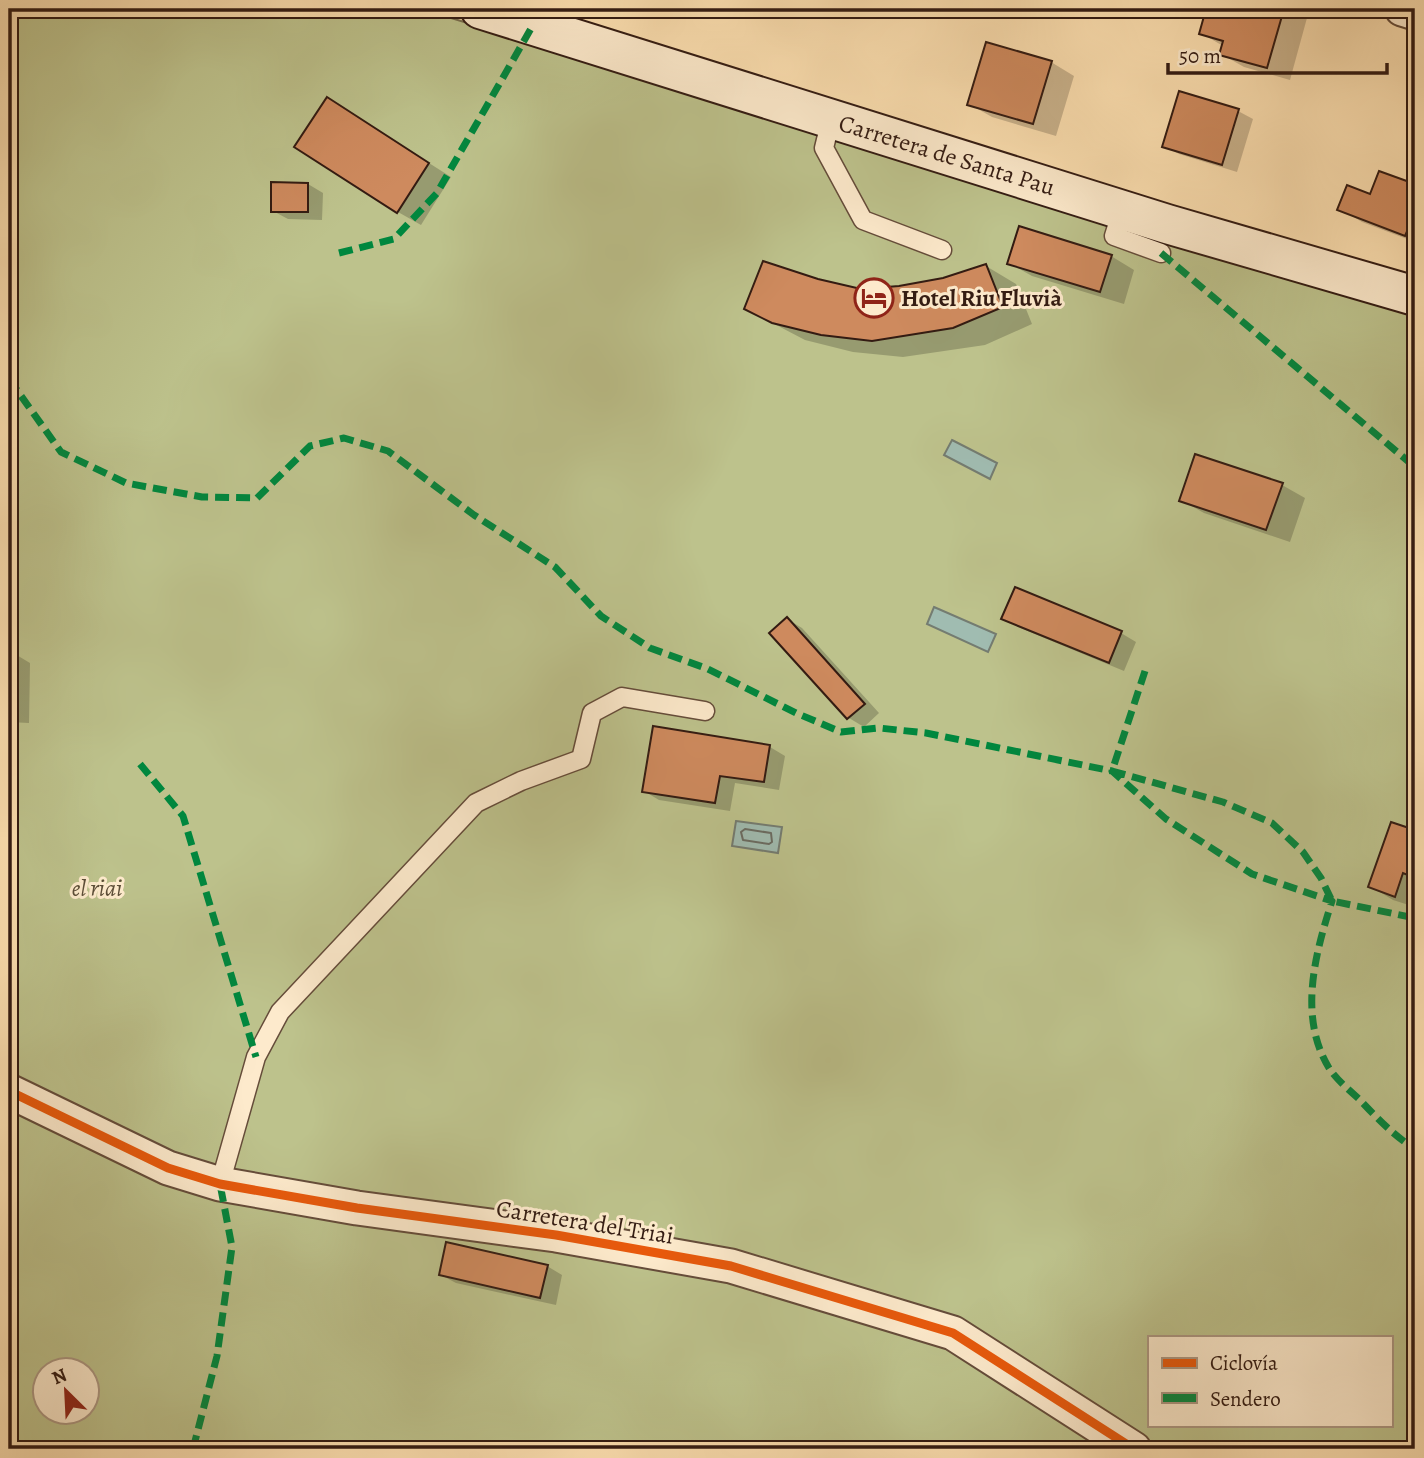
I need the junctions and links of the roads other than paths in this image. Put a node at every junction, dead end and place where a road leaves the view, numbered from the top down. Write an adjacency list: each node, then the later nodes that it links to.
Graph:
1 (480, 9): 4 (main road, Carretera de Santa Pau)
2 (1402, 9): 3 (street)
3 (1415, 13)
4 (831, 119): 5 (main road, Carretera de Santa Pau); 6 (lane)
5 (1122, 210): 7 (lane); 8 (main road, Carretera de Santa Pau)
6 (942, 250)
7 (1161, 253)
8 (1415, 296)
9 (705, 711): 11 (lane)
10 (9, 1091): 11 (street, Carretera del Triai)
11 (220, 1184): 12 (street, Carretera del Triai)
12 (1134, 1449)

